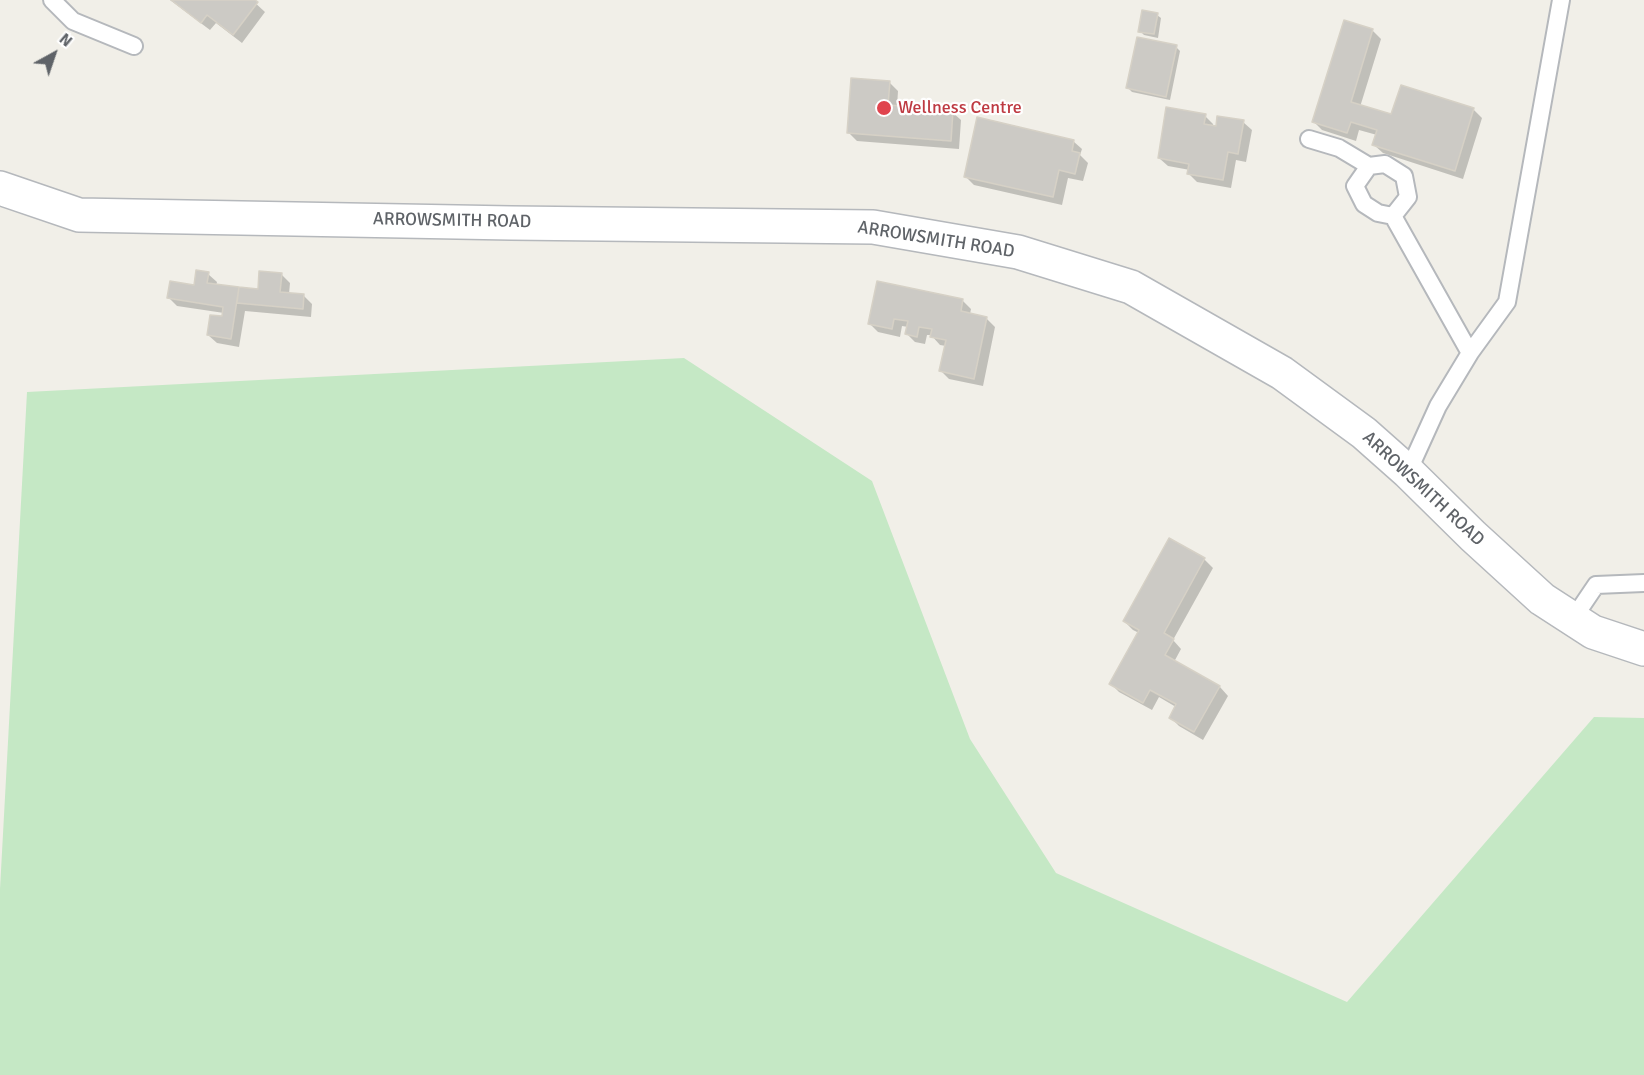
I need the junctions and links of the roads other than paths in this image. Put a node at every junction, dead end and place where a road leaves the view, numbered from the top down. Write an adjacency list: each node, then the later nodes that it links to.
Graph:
1 (51, 0): 3 (lane)
2 (1561, 0): 8 (lane)
3 (134, 46)
4 (1310, 139): 5 (lane)
5 (1369, 166): 7 (lane); 7 (lane)
6 (0, 188): 9 (street, ARROWSMITH ROAD)
7 (1392, 216): 8 (lane)
8 (1470, 353): 9 (lane)
9 (1408, 472): 11 (street, ARROWSMITH ROAD)
10 (1644, 583): 11 (lane)
11 (1573, 619): 12 (street, ARROWSMITH ROAD)
12 (1644, 650)

